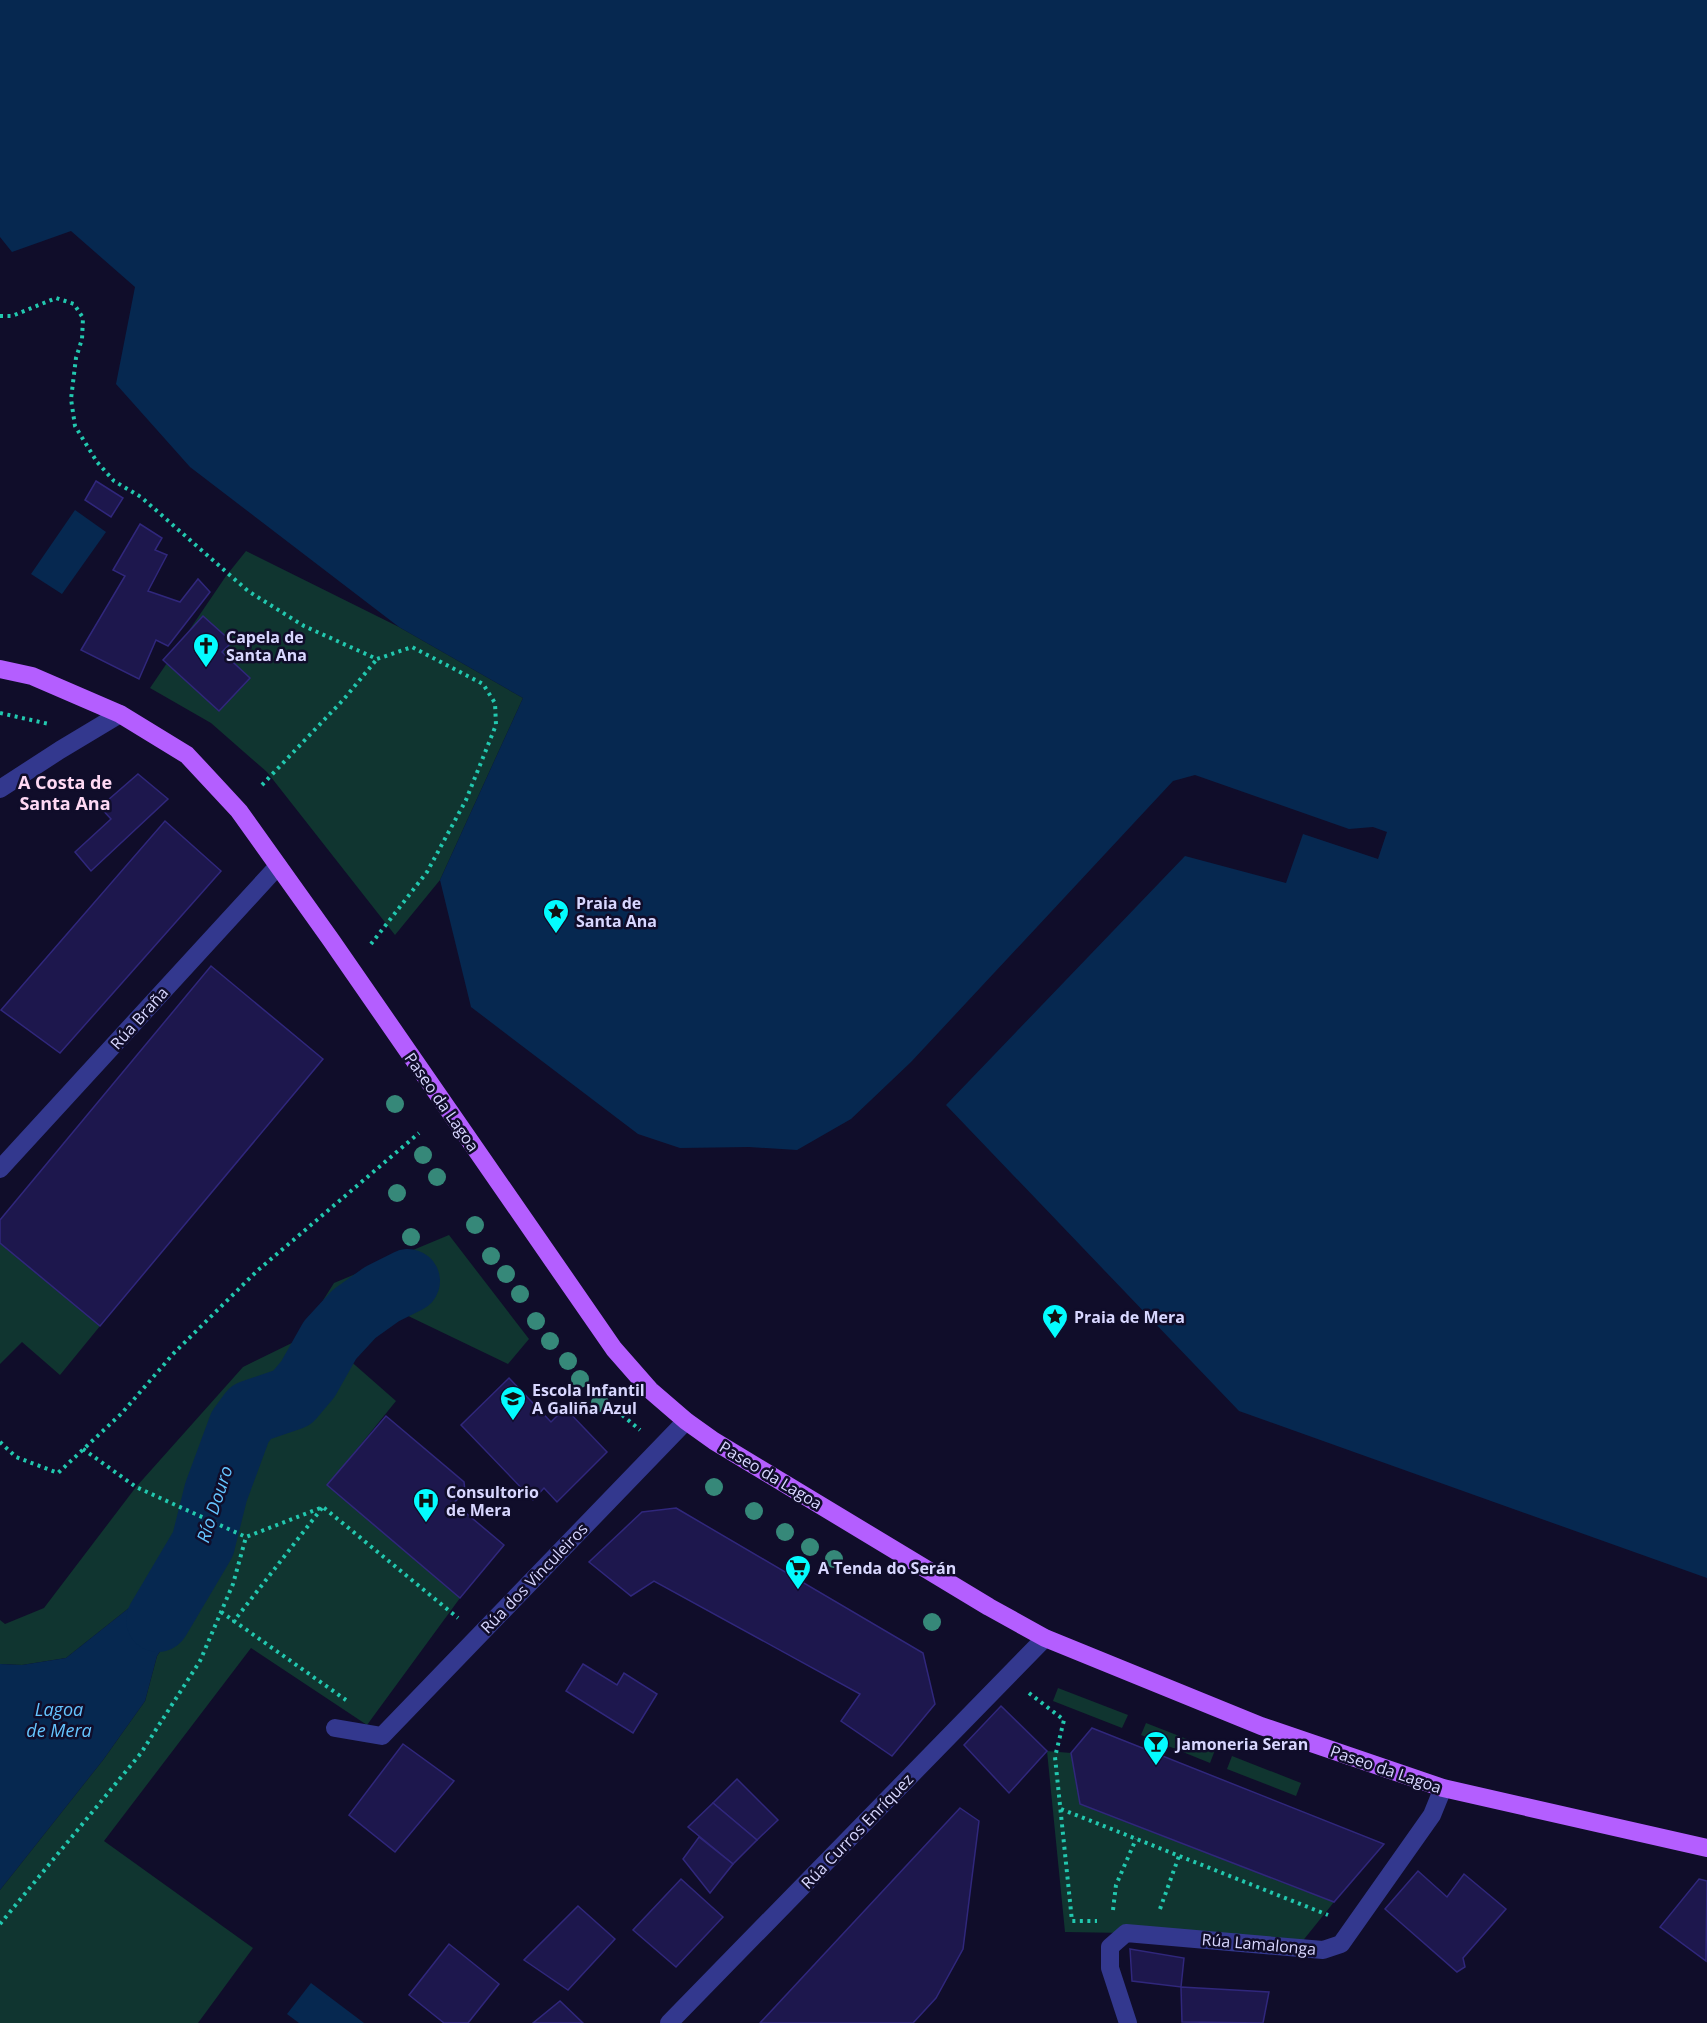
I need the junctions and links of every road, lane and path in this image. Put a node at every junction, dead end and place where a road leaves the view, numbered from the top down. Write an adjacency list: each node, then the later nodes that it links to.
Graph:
1 (0, 316): 2 (path)
2 (377, 659): 7 (path); 10 (path)
3 (0, 669): 5 (main road, Paseo da Lagoa)
4 (0, 713): 6 (path)
5 (120, 714): 6 (street); 9 (main road, Paseo da Lagoa)
6 (84, 735): 8 (street)
7 (262, 785)
8 (0, 789)
9 (278, 866): 12 (street, Rúa Braña); 14 (main road, Paseo da Lagoa)
10 (371, 944)
11 (419, 1133): 17 (path)
12 (0, 1169)
13 (622, 1415): 15 (path)
14 (686, 1421): 23 (main road, Paseo da Lagoa); 26 (street, Rúa dos Vinculeiros)
15 (640, 1430)
16 (0, 1442): 17 (path)
17 (83, 1449): 19 (path)
18 (323, 1507): 19 (path); 21 (path); 22 (path)
19 (246, 1537): 20 (path)
20 (221, 1612): 21 (path); 35 (path)
21 (234, 1621): 25 (path)
22 (467, 1626)
23 (1045, 1638): 27 (main road, Paseo da Lagoa); 37 (street, Rúa Curros Enríquez)
24 (1022, 1686): 28 (path)
25 (348, 1702)
26 (335, 1728)
27 (1443, 1788): 30 (main road, Paseo da Lagoa); 36 (street, Rúa Lamalonga)
28 (1061, 1809): 29 (path); 34 (path)
29 (1136, 1839): 31 (path); 34 (path)
30 (1707, 1848)
31 (1179, 1856): 32 (path); 33 (path)
32 (1159, 1911)
33 (1333, 1917)
34 (1112, 1922): 36 (path)
35 (0, 1924)
36 (1110, 1947): 38 (street)
37 (669, 2023)
38 (1128, 2023)

